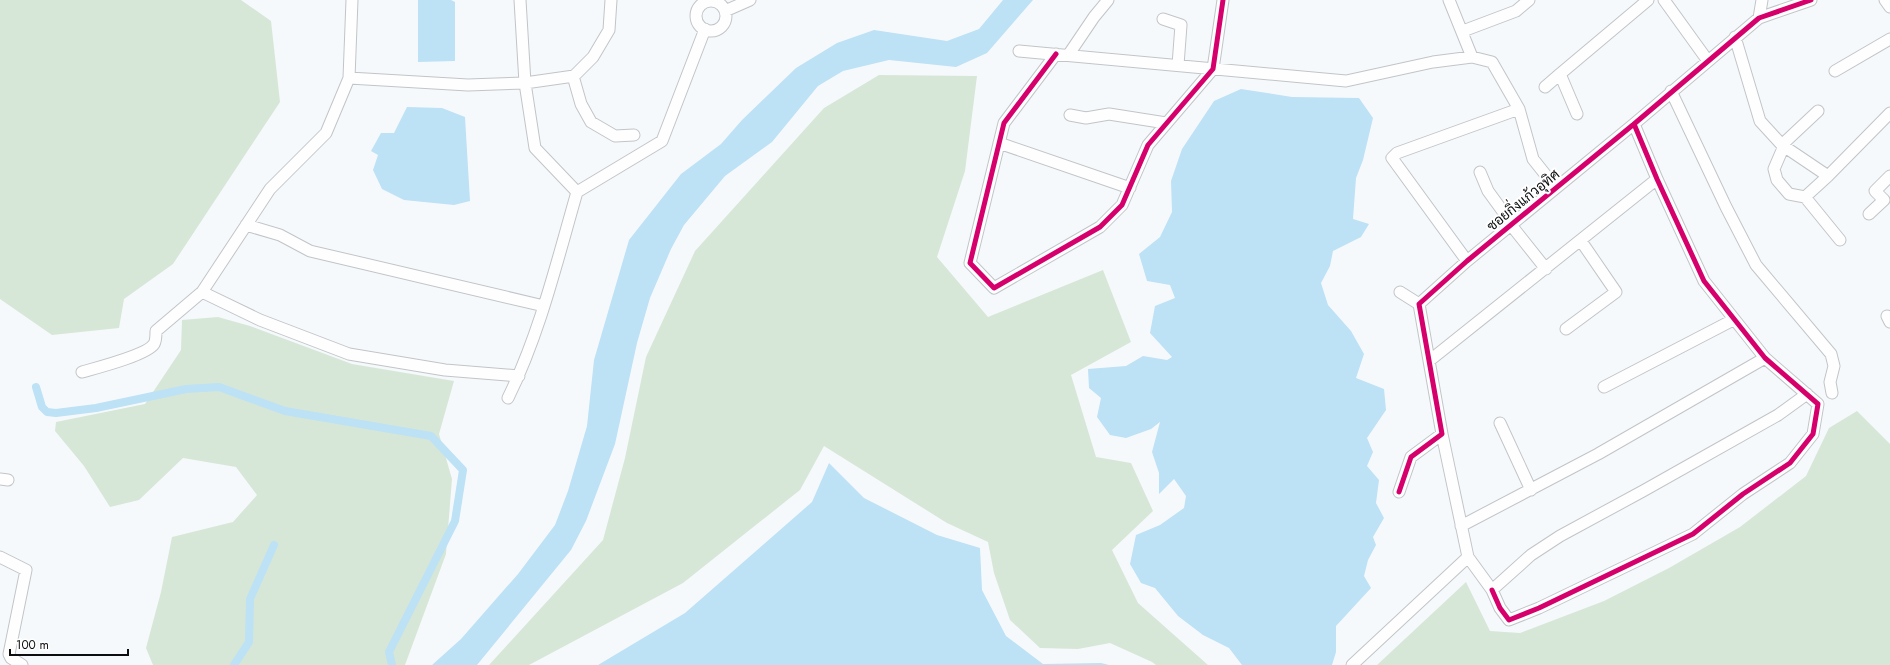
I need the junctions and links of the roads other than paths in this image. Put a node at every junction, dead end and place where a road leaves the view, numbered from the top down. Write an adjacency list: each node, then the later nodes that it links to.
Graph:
1 (352, 0): 33 (street)
2 (520, 0): 34 (street)
3 (611, 0): 32 (street)
4 (750, 0): 16 (street)
5 (1108, 0): 25 (street)
6 (1223, 0): 29 (street)
7 (1449, 0): 20 (street)
8 (1529, 0): 20 (street)
9 (1648, 0): 31 (street)
10 (1664, 0): 27 (street)
11 (1762, 0): 17 (street)
12 (1811, 0): 17 (street, ซอยกิ่งแก้วอุทิศ)
13 (1885, 0): 15 (street)
14 (698, 2): 16 (street); 19 (street)
15 (1890, 7)
16 (725, 11): 19 (street)
17 (1759, 18): 21 (street, ซอยกิ่งแก้วอุทิศ)
18 (1163, 19): 28 (street)
19 (705, 29): 53 (street)
20 (1462, 31): 26 (street)
21 (1735, 37): 27 (street, ซอยกิ่งแก้วอุทิศ); 46 (street)
22 (1890, 39): 30 (street)
23 (1019, 51): 24 (street)
24 (1056, 54): 25 (street); 45 (street)
25 (1069, 54): 28 (street)
26 (1472, 57): 29 (street); 37 (street)
27 (1708, 61): 36 (street, ซอยกิ่งแก้วอุทิศ)
28 (1178, 65): 29 (street)
29 (1213, 69): 42 (street)
30 (1835, 71)
31 (1560, 74): 35 (street); 40 (street)
32 (573, 76): 34 (street); 44 (street)
33 (349, 78): 34 (street); 57 (street)
34 (525, 83): 53 (street)
35 (1545, 87)
36 (1671, 91): 43 (street, ซอยกิ่งแก้วอุทิศ); 73 (street)
37 (1519, 109): 52 (street); 60 (street)
38 (1818, 110): 46 (street)
39 (1890, 113): 48 (street)
40 (1577, 114)
41 (1070, 115): 42 (street)
42 (1166, 123): 51 (street)
43 (1634, 124): 50 (street); 52 (street, ซอยกิ่งแก้วอุทิศ)
44 (634, 135)
45 (999, 143): 51 (street); 51 (street)
46 (1784, 146): 48 (street); 54 (street)
47 (1480, 172): 56 (street)
48 (1828, 176): 54 (street)
49 (1890, 176): 55 (street)
50 (1657, 179): 59 (street); 66 (street)
51 (1130, 188)
52 (1556, 188): 56 (street, ซอยกิ่งแก้วอุทิศ)
53 (577, 192): 65 (street)
54 (1805, 196): 58 (street)
55 (1869, 214)
56 (1512, 225): 60 (street, ซอยกิ่งแก้วอุทิศ); 61 (street)
57 (246, 226): 62 (street); 65 (street)
58 (1840, 240)
59 (1581, 241): 61 (street); 67 (street)
60 (1467, 262): 64 (street, ซอยกิ่งแก้วอุทิศ)
61 (1546, 269): 69 (street)
62 (202, 292): 70 (street); 71 (street)
63 (1400, 292): 64 (street)
64 (1419, 304): 69 (street)
65 (544, 306): 71 (street)
66 (1733, 320): 68 (street); 72 (street)
67 (1566, 330)
68 (1765, 358): 74 (street); 78 (street)
69 (1429, 361): 77 (street)
70 (82, 372)
71 (519, 376): 75 (street)
72 (1604, 387)
73 (1832, 393)
74 (1807, 394): 83 (street); 83 (street)
75 (508, 398)
76 (1500, 423): 78 (street)
77 (1442, 434): 79 (street); 80 (street)
78 (1531, 490): 80 (street)
79 (1399, 492)
80 (1461, 526): 82 (street)
81 (0, 557): 84 (street)
82 (1468, 557): 83 (street); 85 (street)
83 (1492, 590)
84 (22, 665)
85 (1352, 665)

